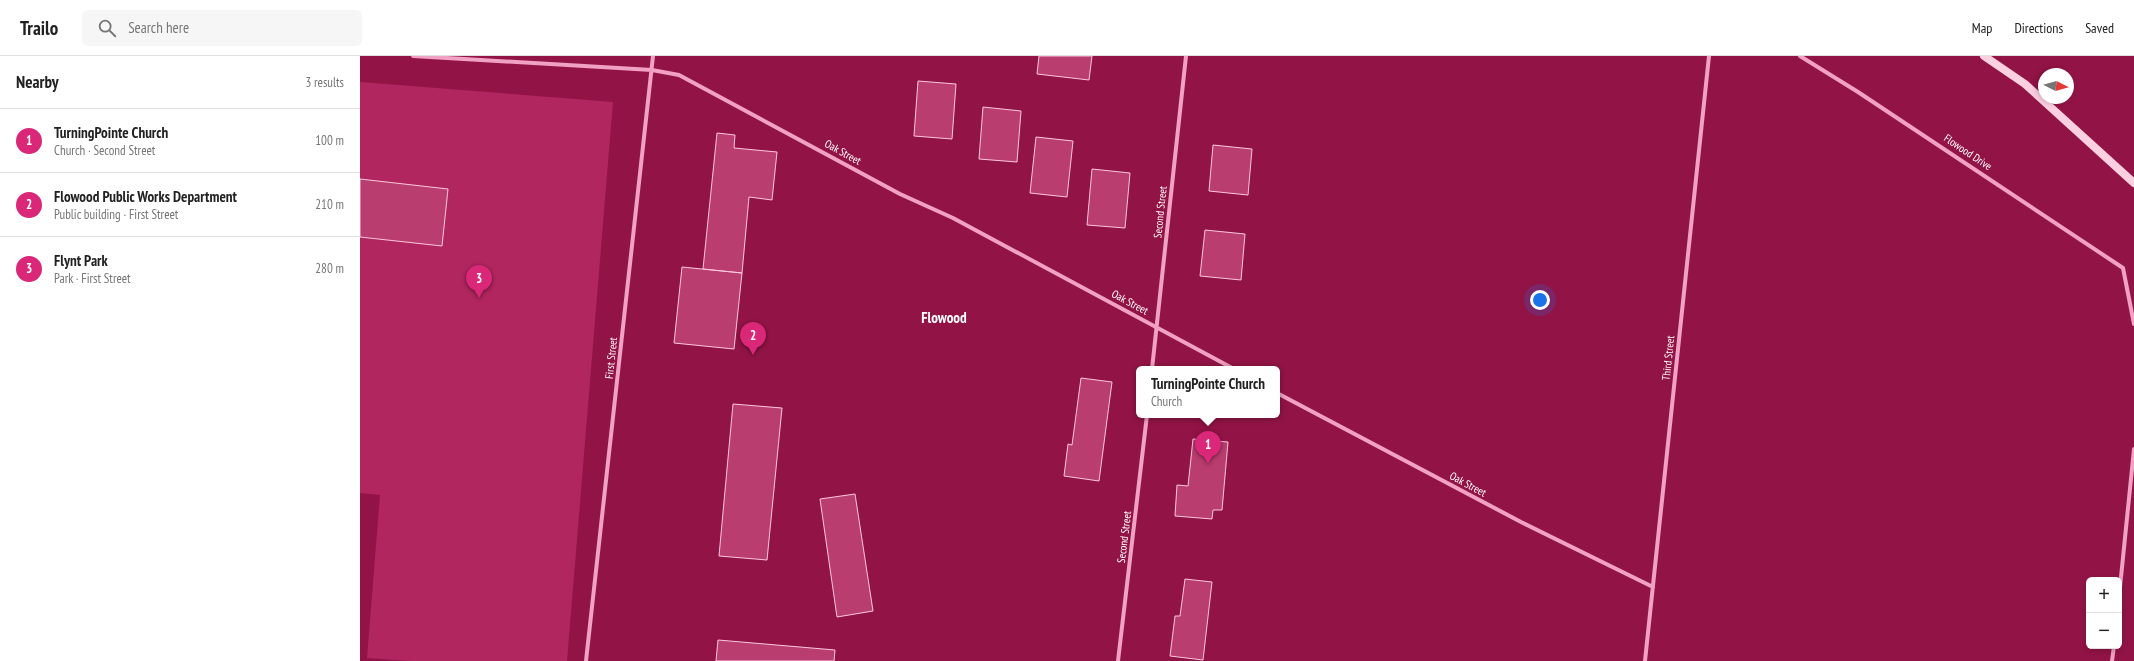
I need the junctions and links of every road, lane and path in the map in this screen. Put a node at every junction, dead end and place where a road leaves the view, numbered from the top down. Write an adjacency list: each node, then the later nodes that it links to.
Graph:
1 (413, 56): 7 (street, Oak Street)
2 (653, 56): 7 (street, First Street)
3 (1186, 56): 10 (street, Second Street)
4 (1709, 56): 17 (street, Third Street)
5 (1800, 56): 9 (street, Flowood Drive)
6 (1984, 56): 8 (main road)
7 (652, 70): 10 (street, Oak Street); 19 (street, First Street)
8 (2134, 183)
9 (2134, 324)
10 (1157, 327): 11 (street, Second Street); 12 (street, Oak Street)
11 (1152, 366)
12 (1228, 366)
13 (1280, 395): 17 (street, Oak Street)
14 (1148, 418): 20 (street, Second Street)
15 (2134, 449): 16 (street)
16 (2121, 577)
17 (1653, 587): 21 (street, Third Street)
18 (2114, 649): 22 (street)
19 (586, 661)
20 (1118, 661)
21 (1645, 661)
22 (2112, 661)

